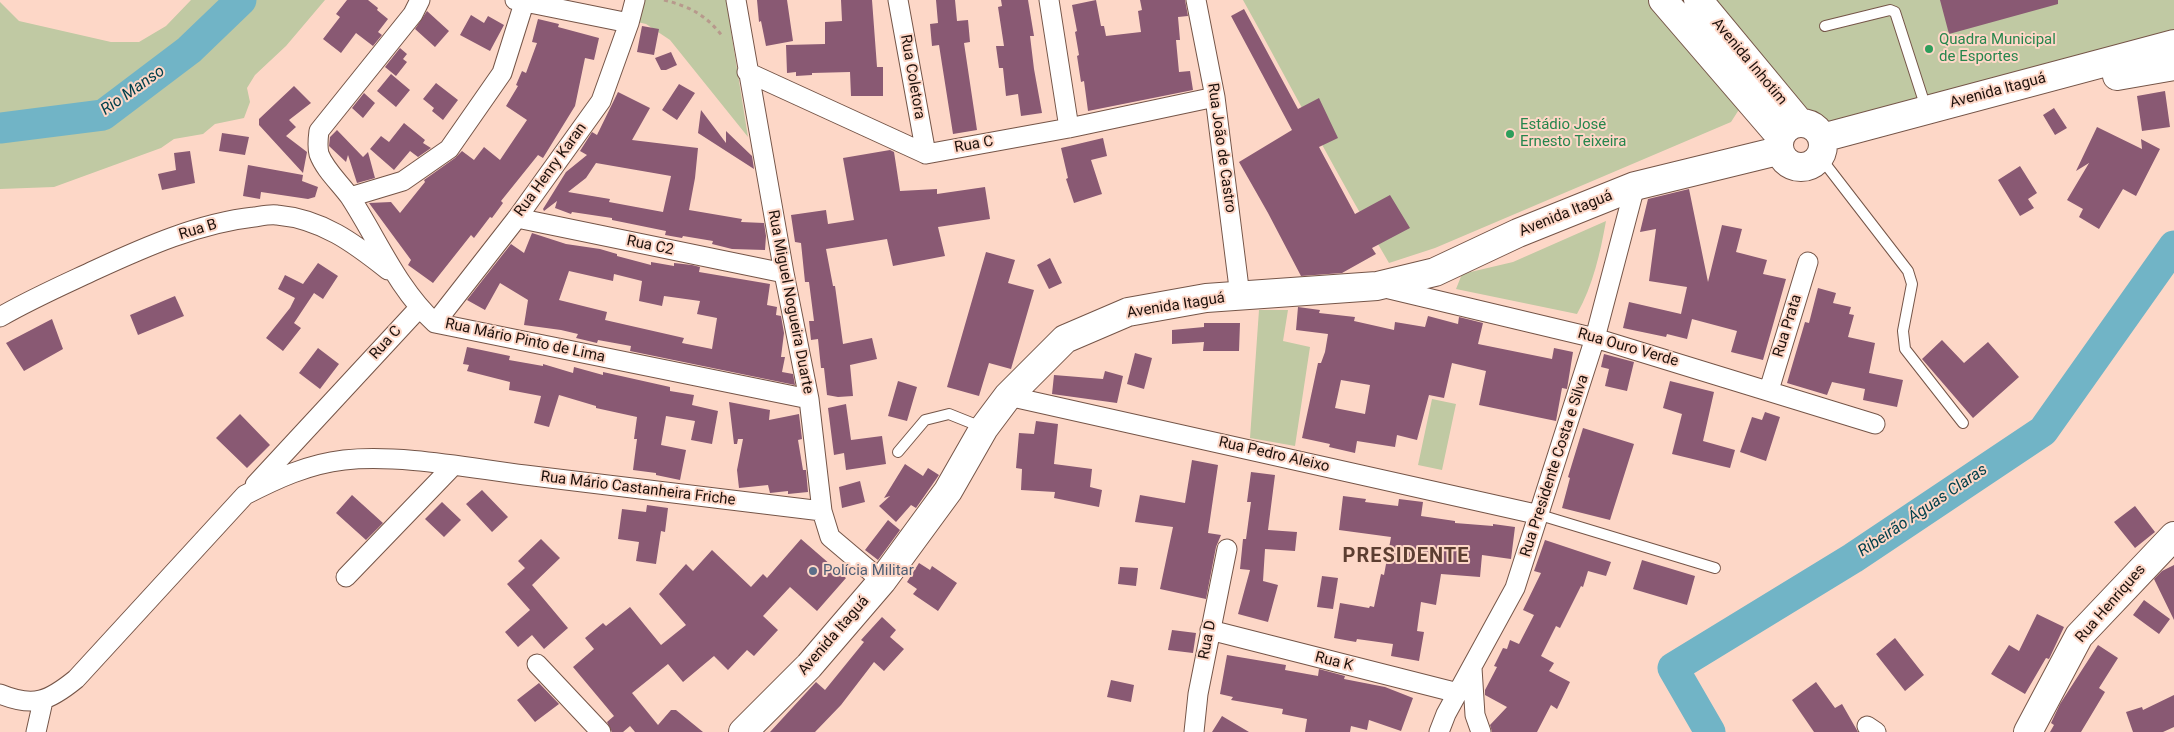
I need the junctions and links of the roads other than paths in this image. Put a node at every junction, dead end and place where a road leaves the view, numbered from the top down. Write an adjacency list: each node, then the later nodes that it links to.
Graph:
1 (420, 0): 22 (street, Rua Mário Pinto de Lima)
2 (634, 0): 10 (street, Rua Henry Karan)
3 (736, 0): 14 (street, Rua Miguel Nogueira Duarte)
4 (898, 0): 20 (street, Rua Coletora)
5 (1049, 0): 17 (street)
6 (1196, 0): 15 (street, Rua João de Castro)
7 (1663, 0): 18 (street, Avenida Itaguá)
8 (1698, 0): 18 (street, Avenida Inhotim)
9 (521, 1): 10 (street); 22 (street)
10 (629, 23): 23 (street, Rua Henry Karan)
11 (1825, 26): 16 (lane)
12 (2174, 44): 16 (street, Avenida Itaguá)
13 (2174, 66): 19 (street, Avenida Itaguá)
14 (747, 72): 20 (street); 25 (street, Rua Miguel Nogueira Duarte)
15 (1215, 98): 17 (street, Rua C); 28 (street, Rua João de Castro)
16 (1927, 110): 19 (street, Avenida Itaguá)
17 (1069, 128): 20 (street, Rua C)
18 (1786, 137): 19 (street, Avenida Itaguá); 19 (street, Avenida Itaguá); 21 (street, Avenida Itaguá)
19 (1822, 149): 36 (lane)
20 (926, 154)
21 (1636, 186): 27 (street, Avenida Itaguá); 32 (street, Rua Presidente Costa e Silva)
22 (350, 197): 26 (street, Rua Mário Pinto de Lima)
23 (517, 218): 25 (street, Rua C2); 31 (street, Rua Henry Karan)
24 (1808, 262): 33 (street, Rua Prata)
25 (784, 274): 35 (street, Rua Miguel Nogueira Duarte)
26 (397, 276): 29 (street, Rua Mário Pinto de Lima); 30 (street, Rua B)
27 (1377, 286): 28 (street, Avenida Itaguá); 32 (street, Rua Ouro Verde)
28 (1240, 296): 34 (street, Avenida Itaguá)
29 (419, 308): 31 (street, Rua Mário Pinto de Lima); 41 (street, Rua C)
30 (0, 317)
31 (435, 323): 35 (street, Rua Mário Pinto de Lima)
32 (1595, 338): 33 (street, Rua Ouro Verde); 43 (street, Rua Presidente Costa e Silva)
33 (1769, 390): 37 (street, Rua Ouro Verde)
34 (1008, 396): 38 (street, Avenida Itaguá); 43 (street, Rua Pedro Aleixo)
35 (809, 399): 42 (street, Rua Miguel Nogueira Duarte)
36 (1963, 423)
37 (1874, 424)
38 (984, 428): 39 (lane); 48 (street, Avenida Itaguá)
39 (898, 452)
40 (453, 466): 41 (street, Rua Mário Castanheira Friche); 42 (street, Rua Mário Castanheira Friche); 47 (street)
41 (245, 495): 54 (street, Rua Mário Castanheira Friche)
42 (822, 511): 48 (street, Rua Miguel Nogueira Duarte)
43 (1540, 515): 46 (lane); 51 (street, Rua Presidente Costa e Silva)
44 (2174, 536): 61 (street, Rua Henriques)
45 (1226, 549): 49 (street, Rua D)
46 (1715, 568)
47 (346, 577)
48 (882, 581): 57 (street, Avenida Itaguá)
49 (1210, 630): 52 (street, Rua K); 58 (street, Rua D)
50 (537, 664): 56 (street)
51 (1472, 668): 52 (street, Rua Presidente Costa e Silva); 60 (street)
52 (1458, 693): 59 (street, Rua Presidente Costa e Silva)
53 (0, 694): 54 (street)
54 (43, 701): 55 (street)
55 (36, 732)
56 (601, 732)
57 (743, 732)
58 (1194, 732)
59 (1439, 732)
60 (1481, 732)
61 (2028, 732)

